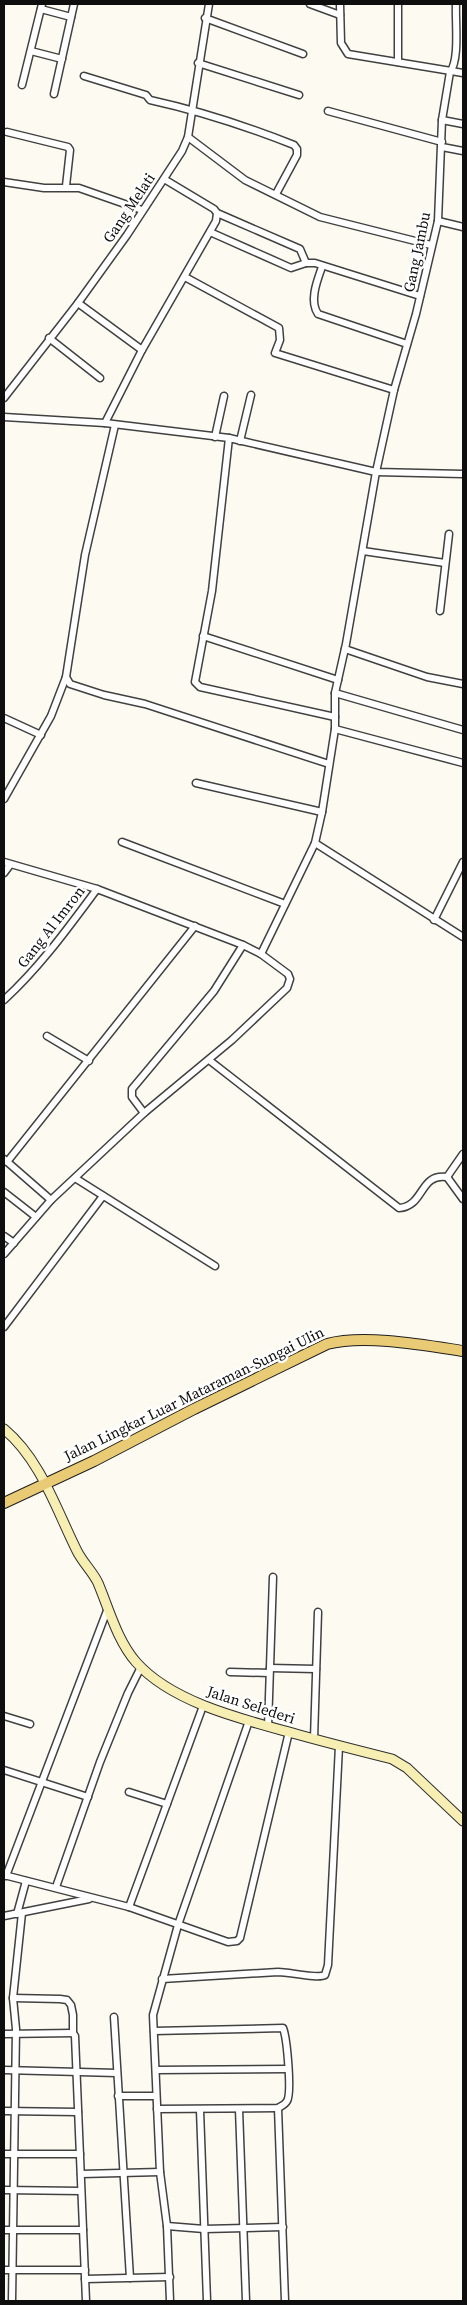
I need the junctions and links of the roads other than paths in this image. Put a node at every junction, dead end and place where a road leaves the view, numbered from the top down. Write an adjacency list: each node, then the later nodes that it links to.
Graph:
1 (74, 4): 9 (street)
2 (209, 4): 10 (street, Gang Melati)
3 (310, 4): 8 (street)
4 (340, 4): 8 (street)
5 (398, 4): 14 (street)
6 (456, 4): 16 (street, Gang Jambu)
7 (42, 6): 9 (street); 11 (street)
8 (340, 15): 14 (street)
9 (71, 17): 13 (street)
10 (205, 18): 12 (street); 15 (street, Gang Melati)
11 (31, 51): 13 (street); 19 (street)
12 (303, 54)
13 (62, 59): 20 (street)
14 (398, 62): 16 (street)
15 (198, 63): 21 (street); 22 (street, Gang Melati)
16 (450, 72): 17 (street); 24 (street, Gang Jambu)
17 (463, 73)
18 (84, 76): 22 (street)
19 (22, 85)
20 (54, 94)
21 (299, 95)
22 (191, 109): 27 (street, Gang Melati); 33 (street)
23 (328, 111): 28 (street)
24 (442, 120): 25 (street); 28 (street, Gang Jambu)
25 (463, 124)
26 (7, 132): 32 (street)
27 (188, 136): 30 (street, Gang Melati); 33 (street)
28 (442, 144): 29 (street); 36 (street, Gang Jambu)
29 (463, 151)
30 (164, 179): 34 (street, Gang Melati); 35 (street)
31 (4, 182): 32 (street)
32 (66, 186): 34 (street)
33 (276, 194): 39 (street)
34 (142, 210): 44 (street, Gang Melati)
35 (217, 213): 38 (street); 40 (street)
36 (438, 221): 37 (street); 39 (street, Gang Jambu)
37 (463, 227)
38 (210, 232): 40 (street); 42 (street)
39 (432, 245): 43 (street, Gang Jambu)
40 (306, 264): 41 (street)
41 (322, 267): 43 (street); 46 (street)
42 (184, 277): 47 (street); 49 (street)
43 (420, 296): 46 (street, Gang Jambu)
44 (78, 303): 45 (street, Gang Melati); 47 (street)
45 (50, 338): 48 (street); 52 (street, Gang Melati)
46 (407, 344): 49 (street, Gang Jambu)
47 (142, 350): 54 (street)
48 (100, 378)
49 (394, 390): 59 (street, Gang Jambu)
50 (251, 395): 58 (street)
51 (224, 396): 56 (street)
52 (4, 398)
53 (4, 417): 54 (street)
54 (105, 423): 55 (street)
55 (115, 425): 56 (street); 67 (street)
56 (215, 437): 57 (street)
57 (229, 438): 58 (street); 65 (street)
58 (240, 441): 59 (street)
59 (376, 472): 60 (street); 62 (street, Gang Jambu)
60 (463, 474)
61 (448, 534): 63 (street)
62 (363, 551): 63 (street); 66 (street, Gang Jambu)
63 (445, 564): 64 (street)
64 (440, 611)
65 (203, 636): 68 (street); 71 (street)
66 (345, 649): 68 (street, Gang Jambu); 69 (street)
67 (66, 677): 75 (street); 77 (street)
68 (338, 680): 70 (street, Gang Jambu)
69 (463, 684)
70 (335, 693): 71 (street, Gang Jambu); 74 (street)
71 (335, 717): 73 (street, Gang Jambu)
72 (4, 718): 75 (street)
73 (335, 729): 76 (street); 77 (street, Gang Jambu)
74 (463, 730)
75 (41, 735): 79 (street)
76 (463, 763)
77 (329, 764): 80 (street, Gang Jambu)
78 (196, 783): 80 (street)
79 (4, 799)
80 (322, 812): 82 (street, Gang Jambu)
81 (122, 842): 87 (street)
82 (315, 843): 87 (street, Gang Jambu); 88 (street)
83 (463, 862): 88 (street)
84 (7, 864): 85 (street); 86 (street)
85 (4, 873)
86 (97, 889): 89 (street); 93 (street, Gang Al Imron)
87 (285, 904): 92 (street, Gang Jambu)
88 (434, 920): 90 (street)
89 (195, 926): 91 (street); 96 (street)
90 (463, 937)
91 (243, 945): 92 (street); 97 (street)
92 (261, 954): 95 (street)
93 (4, 1000)
94 (47, 1036): 96 (street)
95 (209, 1060): 97 (street); 100 (street)
96 (89, 1061): 99 (street)
97 (144, 1114): 101 (street)
98 (463, 1154): 100 (street)
99 (6, 1160): 105 (street)
100 (446, 1177): 104 (street)
101 (74, 1178): 103 (street); 105 (street)
102 (4, 1192): 106 (street)
103 (103, 1196): 110 (street); 111 (street)
104 (463, 1199)
105 (51, 1200): 106 (street)
106 (36, 1217): 108 (street)
107 (4, 1236): 108 (street)
108 (14, 1243): 109 (street)
109 (4, 1254)
110 (215, 1266)
111 (4, 1327)
112 (463, 1351): 114 (main road, Jalan Lingkar Luar Mataraman-Sungai Ulin)
113 (4, 1429): 114 (street, Jalan Selederi)
114 (45, 1484): 115 (main road, Jalan Lingkar Luar Mataraman-Sungai Ulin); 117 (street, Jalan Selederi)
115 (4, 1503)
116 (273, 1577): 121 (street)
117 (108, 1608): 119 (street, Jalan Selederi); 132 (street)
118 (318, 1612): 120 (street)
119 (141, 1667): 123 (street, Jalan Selederi); 134 (street)
120 (316, 1669): 121 (street); 129 (street)
121 (269, 1671): 122 (street); 127 (street)
122 (230, 1672)
123 (203, 1706): 125 (street, Jalan Selederi); 135 (street)
124 (4, 1716): 126 (street)
125 (250, 1721): 127 (street, Jalan Selederi); 144 (street)
126 (30, 1724)
127 (268, 1727): 128 (street, Jalan Selederi)
128 (289, 1732): 129 (street, Jalan Selederi); 144 (street)
129 (314, 1739): 130 (street, Jalan Selederi)
130 (339, 1746): 136 (street, Jalan Selederi); 145 (street)
131 (4, 1770): 132 (street)
132 (42, 1782): 134 (street); 137 (street)
133 (128, 1792): 135 (street)
134 (88, 1797): 139 (street)
135 (167, 1804): 141 (street)
136 (463, 1821)
137 (5, 1875): 138 (street)
138 (26, 1881): 139 (street); 142 (street)
139 (56, 1887): 140 (street)
140 (90, 1899): 141 (street); 142 (street)
141 (130, 1907): 144 (street)
142 (20, 1913): 143 (street); 146 (street)
143 (4, 1916)
144 (178, 1925): 145 (street)
145 (162, 1979): 148 (street)
146 (13, 1998): 149 (street); 151 (street)
147 (114, 2017): 157 (street)
148 (154, 2031): 152 (street); 155 (street)
149 (73, 2032): 151 (street); 156 (street)
150 (4, 2034): 151 (street)
151 (16, 2034): 154 (street)
152 (288, 2069): 155 (street); 160 (street)
153 (4, 2070): 154 (street)
154 (16, 2070): 156 (street); 165 (street)
155 (156, 2070): 159 (street)
156 (76, 2073): 157 (street); 166 (street)
157 (117, 2073): 158 (street)
158 (118, 2096): 159 (street); 171 (street)
159 (156, 2096): 161 (street)
160 (278, 2108): 162 (street); 177 (street)
161 (157, 2109): 163 (street); 170 (street)
162 (239, 2109): 163 (street); 178 (street)
163 (200, 2110): 179 (street)
164 (4, 2111): 165 (street)
165 (15, 2111): 166 (street); 168 (street)
166 (78, 2112): 169 (street)
167 (4, 2154): 168 (street)
168 (14, 2154): 169 (street); 174 (street)
169 (80, 2154): 172 (street)
170 (160, 2172): 171 (street); 176 (street)
171 (124, 2173): 172 (street); 187 (street)
172 (80, 2174): 175 (street)
173 (4, 2190): 174 (street)
174 (14, 2190): 175 (street); 181 (street)
175 (81, 2191): 182 (street)
176 (167, 2226): 179 (street); 186 (street)
177 (283, 2227): 178 (street); 194 (street)
178 (244, 2228): 179 (street); 193 (street)
179 (204, 2229): 192 (street)
180 (4, 2230): 181 (street)
181 (13, 2230): 182 (street); 184 (street)
182 (83, 2230): 185 (street)
183 (4, 2270): 184 (street)
184 (13, 2270): 185 (street); 189 (street)
185 (85, 2270): 188 (street)
186 (170, 2277): 187 (street); 191 (street)
187 (130, 2278): 188 (street)
188 (85, 2279): 190 (street)
189 (12, 2301)
190 (86, 2301)
191 (170, 2301)
192 (207, 2301)
193 (246, 2301)
194 (285, 2301)

